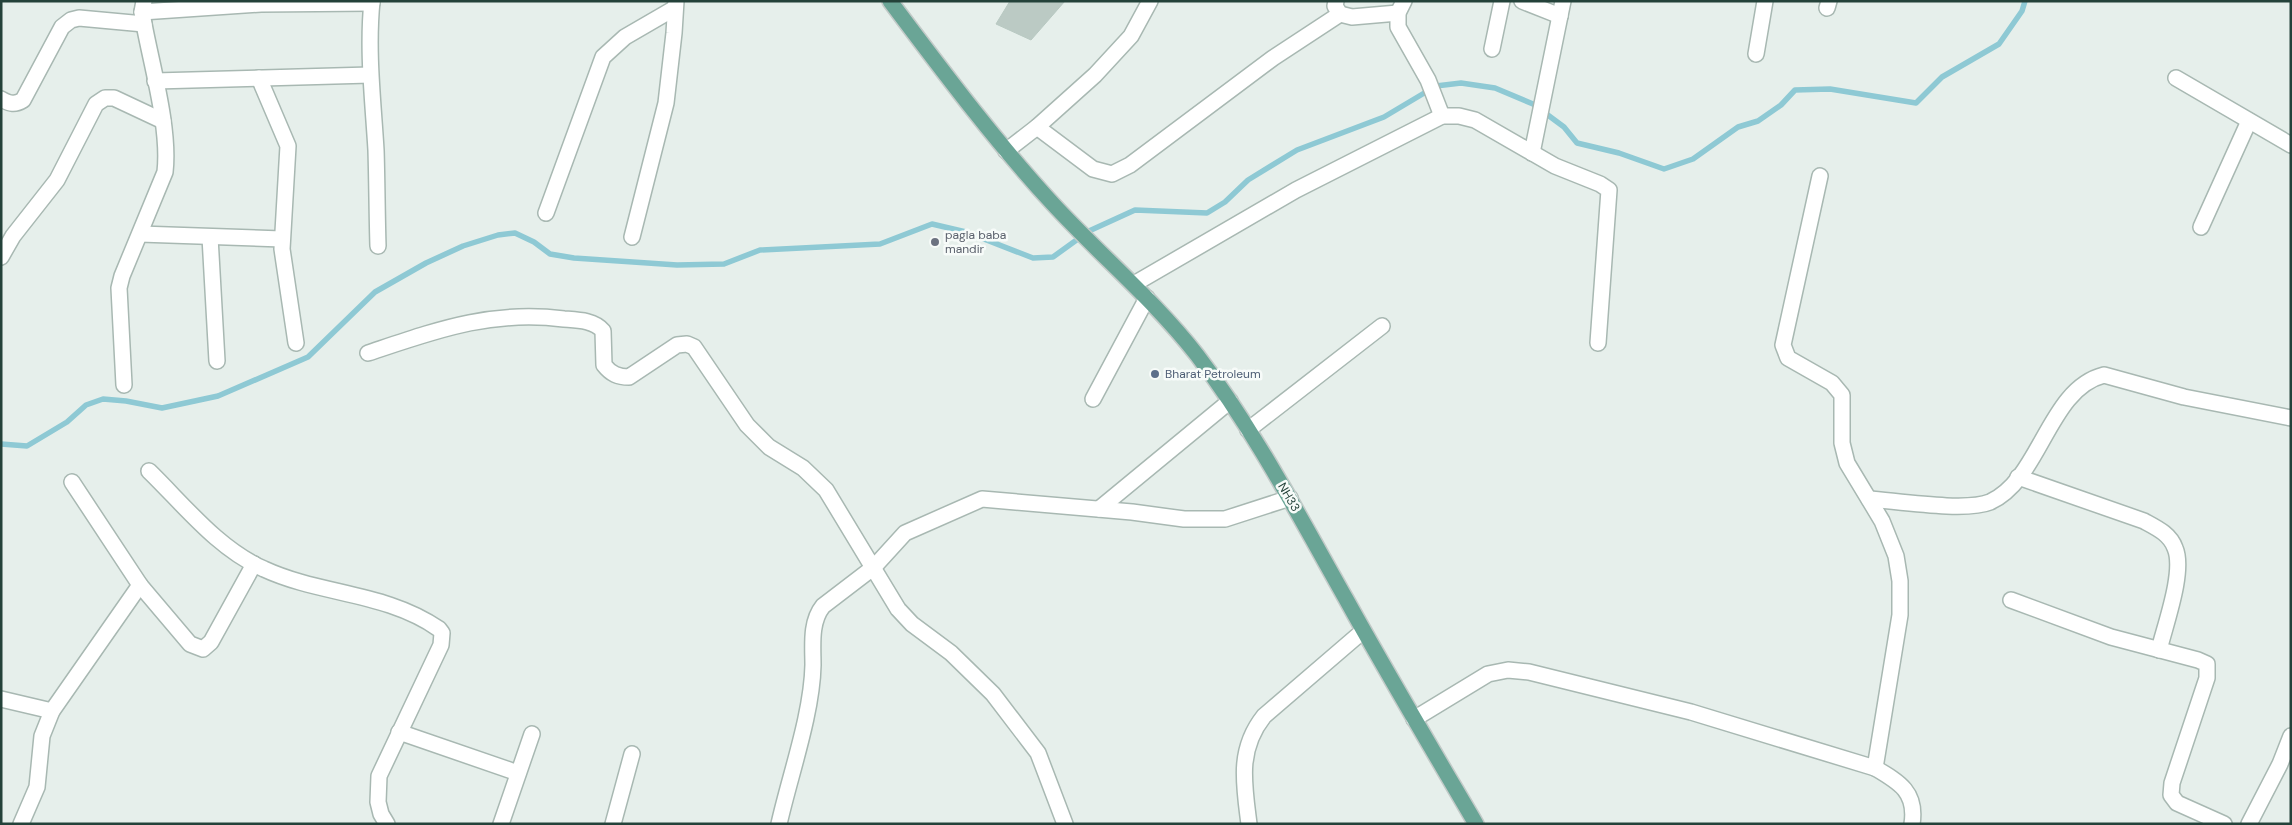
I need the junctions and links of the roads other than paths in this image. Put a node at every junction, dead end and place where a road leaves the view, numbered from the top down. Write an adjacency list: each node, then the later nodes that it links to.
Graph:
1 (890, 1): 24 (main road, NH33)
2 (1150, 1): 22 (street)
3 (1502, 1): 12 (street)
4 (1522, 1): 10 (street)
5 (1765, 1): 13 (street)
6 (372, 2): 11 (street); 14 (street)
7 (675, 5): 27 (street); 31 (street)
8 (1401, 7): 9 (street); 19 (street)
9 (1338, 8): 22 (street)
10 (1562, 8): 25 (street)
11 (143, 12): 17 (street); 18 (street)
12 (1492, 49)
13 (1756, 54)
14 (370, 75): 15 (street); 33 (street)
15 (258, 78): 17 (street); 32 (street)
16 (2176, 78): 21 (street)
17 (155, 82): 20 (street)
18 (1, 100)
19 (1440, 110): 25 (street); 35 (street)
20 (162, 121): 29 (street); 34 (street)
21 (2249, 121): 23 (street); 28 (street)
22 (1038, 128): 24 (street)
23 (2291, 145)
24 (1006, 151): 35 (main road, NH33)
25 (1532, 153): 38 (street)
26 (1820, 176): 51 (street)
27 (546, 213)
28 (2202, 227)
29 (140, 234): 30 (street); 42 (street)
30 (210, 236): 32 (street); 41 (street)
31 (632, 237)
32 (282, 239): 39 (street)
33 (378, 246)
34 (1, 257)
35 (1134, 284): 36 (main road, NH33)
36 (1147, 298): 43 (street); 44 (main road, NH33)
37 (1382, 326): 46 (street)
38 (1598, 343)
39 (296, 344)
40 (368, 353): 54 (street)
41 (218, 361)
42 (124, 385)
43 (1093, 399)
44 (1230, 401): 46 (main road, NH33); 52 (street)
45 (2291, 418): 48 (street)
46 (1248, 430): 50 (main road, NH33)
47 (149, 471): 53 (street)
48 (2018, 477): 51 (street); 58 (street)
49 (72, 482): 55 (street)
50 (1290, 498): 52 (street); 57 (main road, NH33)
51 (1869, 499): 66 (street)
52 (1099, 509): 54 (street)
53 (254, 564): 55 (street); 62 (street)
54 (874, 567): 72 (street); 73 (street)
55 (140, 585): 60 (street)
56 (2011, 600): 58 (street)
57 (1363, 631): 61 (main road, NH33); 74 (street)
58 (2159, 650): 77 (street)
59 (1, 699): 60 (street)
60 (52, 711): 68 (street)
61 (1414, 719): 66 (street); 75 (main road, NH33)
62 (399, 732): 67 (street); 69 (street)
63 (532, 734): 67 (street)
64 (2291, 736): 78 (street)
65 (632, 754): 71 (street)
66 (1875, 768): 76 (street)
67 (518, 773): 70 (street)
68 (21, 824)
69 (387, 824)
70 (501, 824)
71 (612, 824)
72 (778, 824)
73 (1065, 824)
74 (1249, 824)
75 (1476, 824)
76 (1912, 824)
77 (2224, 824)
78 (2249, 824)

